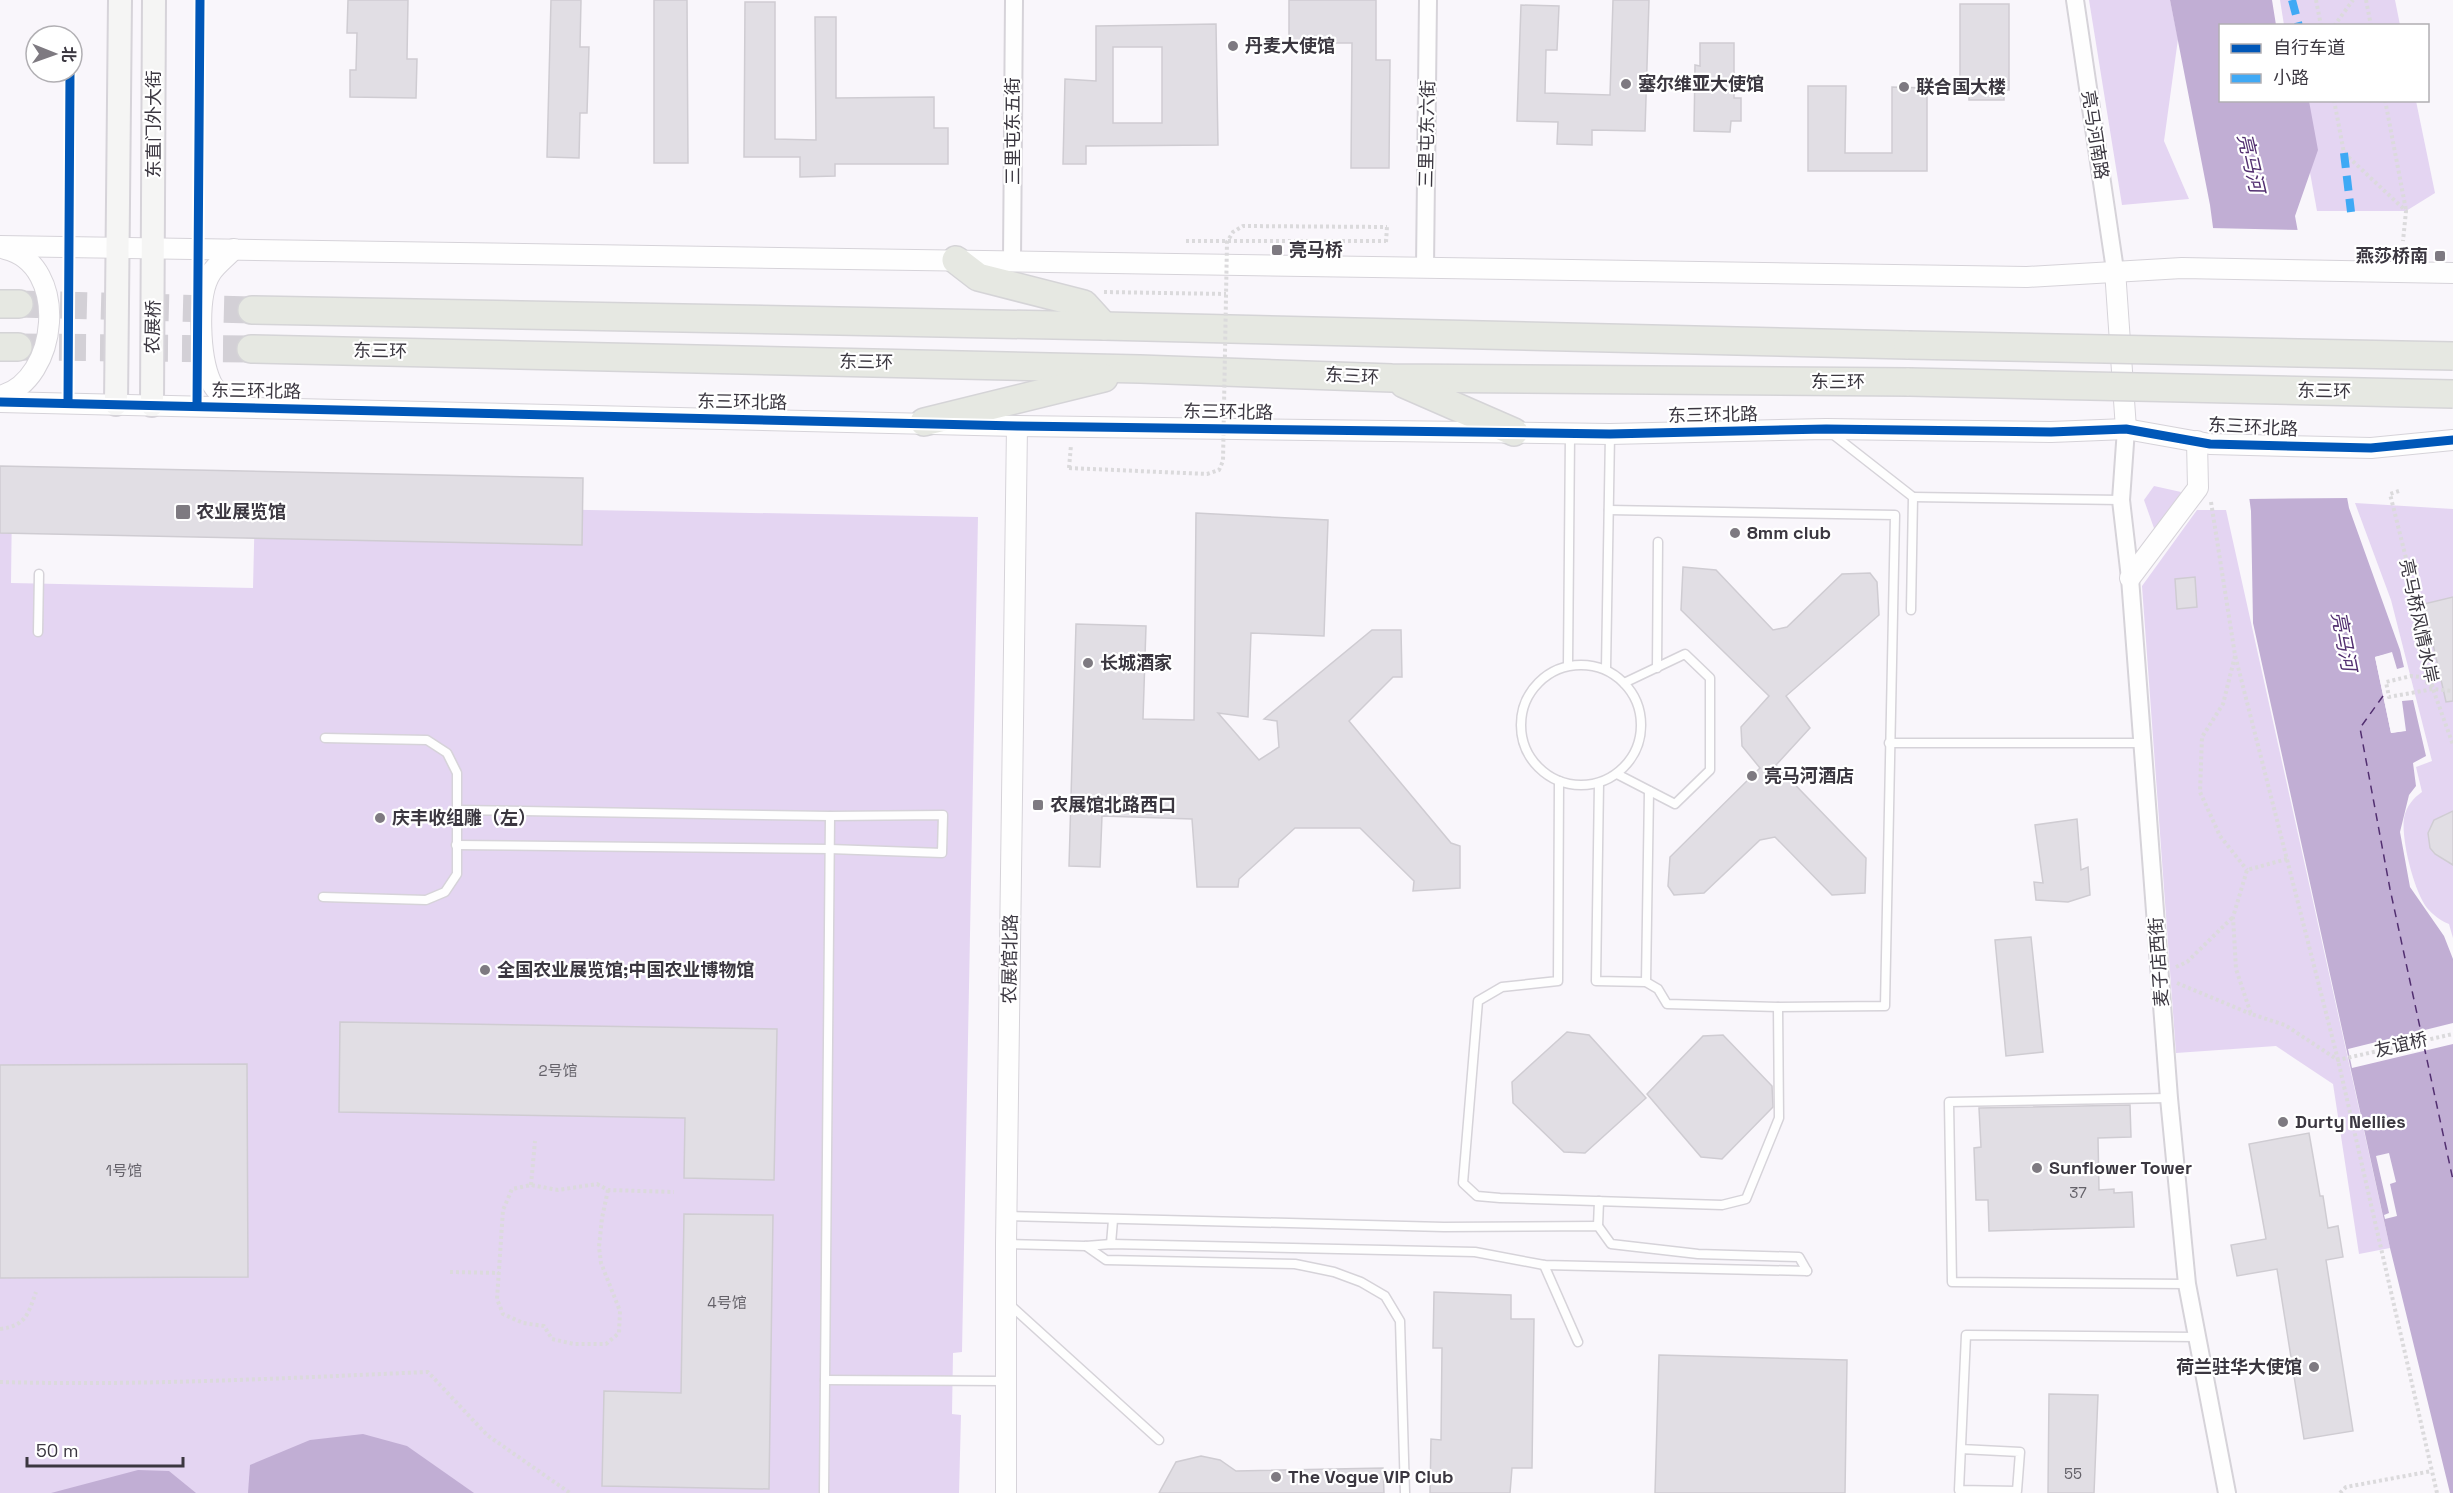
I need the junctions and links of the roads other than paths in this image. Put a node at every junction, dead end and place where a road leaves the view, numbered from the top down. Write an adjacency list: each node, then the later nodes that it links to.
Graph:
1 (120, 0): 7 (main road, 东直门外大街)
2 (154, 0): 8 (main road, 东直门外大街)
3 (1014, 0): 11 (street, 三里屯东五街)
4 (1428, 0): 12 (street, 三里屯东六街)
5 (2075, 0): 13 (street, 亮马河南路)
6 (0, 247): 7 (street); 22 (street)
7 (119, 248): 8 (street); 24 (main road, 农展桥)
8 (154, 248): 9 (street); 25 (main road, 农展桥)
9 (234, 249): 10 (street); 26 (street)
10 (956, 260): 11 (street); 16 (highway)
11 (1012, 261): 12 (street)
12 (1425, 268): 13 (street)
13 (2115, 270): 14 (street); 30 (street)
14 (2453, 273)
15 (252, 310): 16 (highway, 东三环)
16 (1104, 326): 18 (highway, 东三环, bridge)
17 (251, 349): 19 (highway, 东三环)
18 (2453, 356)
19 (1140, 369): 20 (highway, 东三环); 27 (highway)
20 (1392, 378): 21 (highway, 东三环, bridge); 31 (highway)
21 (2453, 394)
22 (0, 396)
23 (0, 402): 24 (street, 东三环北路)
24 (116, 404): 25 (street, 东三环北路)
25 (152, 405): 26 (street, 东三环北路)
26 (232, 407): 27 (street, 东三环北路)
27 (924, 422): 28 (street, 东三环北路)
28 (1017, 426): 31 (street, 东三环北路); 64 (street, 农展馆北路)
29 (1826, 429): 30 (street, 东三环北路); 33 (street, 东三环北路); 36 (lane)
30 (2126, 429): 35 (street, 东三环北路); 37 (street, 麦子店西街)
31 (1515, 432): 32 (street, 东三环北路)
32 (1570, 433): 33 (street, 东三环北路); 44 (lane)
33 (1610, 434): 38 (lane)
34 (2453, 440): 35 (street, 东三环北路)
35 (2203, 442): 41 (street)
36 (1912, 496): 37 (lane); 42 (lane)
37 (2121, 500): 41 (street, 麦子店西街)
38 (1609, 510): 46 (lane); 49 (lane)
39 (1658, 542): 45 (lane)
40 (39, 574): 43 (lane)
41 (2130, 578): 50 (street, 麦子店西街)
42 (1911, 610)
43 (38, 632)
44 (1568, 665): 46 (lane); 52 (lane)
45 (1657, 668): 47 (lane); 54 (lane)
46 (1606, 669): 47 (lane)
47 (1624, 683): 51 (lane)
48 (325, 738): 55 (lane)
49 (1889, 743): 50 (lane); 61 (lane)
50 (2143, 743): 62 (street, 麦子店西街)
51 (1617, 774): 53 (lane); 54 (lane)
52 (1559, 781): 53 (lane); 63 (lane)
53 (1599, 783): 60 (lane)
54 (1649, 791): 60 (lane)
55 (457, 810): 56 (lane); 57 (lane)
56 (830, 816): 58 (lane); 58 (lane)
57 (456, 845): 58 (lane); 59 (lane)
58 (830, 849): 75 (lane)
59 (323, 897)
60 (1646, 982): 61 (lane)
61 (1778, 1007): 63 (lane)
62 (2169, 1098): 71 (street, 麦子店西街); 71 (lane)
63 (1599, 1201): 66 (lane)
64 (1007, 1216): 65 (lane); 67 (street, 农展馆北路)
65 (1113, 1220): 66 (lane); 68 (lane)
66 (1599, 1226): 70 (lane)
67 (1006, 1244): 69 (lane); 72 (street, 农展馆北路)
68 (1111, 1244): 69 (lane); 70 (lane)
69 (1086, 1246): 81 (lane)
70 (1544, 1265): 74 (lane)
71 (2187, 1284): 73 (street, 麦子店西街)
72 (1006, 1302): 76 (street, 农展馆北路); 77 (lane)
73 (2197, 1337): 78 (lane); 82 (street, 麦子店西街)
74 (1578, 1342)
75 (825, 1380): 76 (lane); 79 (lane)
76 (1005, 1381): 80 (street, 农展馆北路)
77 (1159, 1440)
78 (1961, 1449): 78 (lane)
79 (824, 1493)
80 (1006, 1493)
81 (1405, 1493)
82 (2227, 1493)

